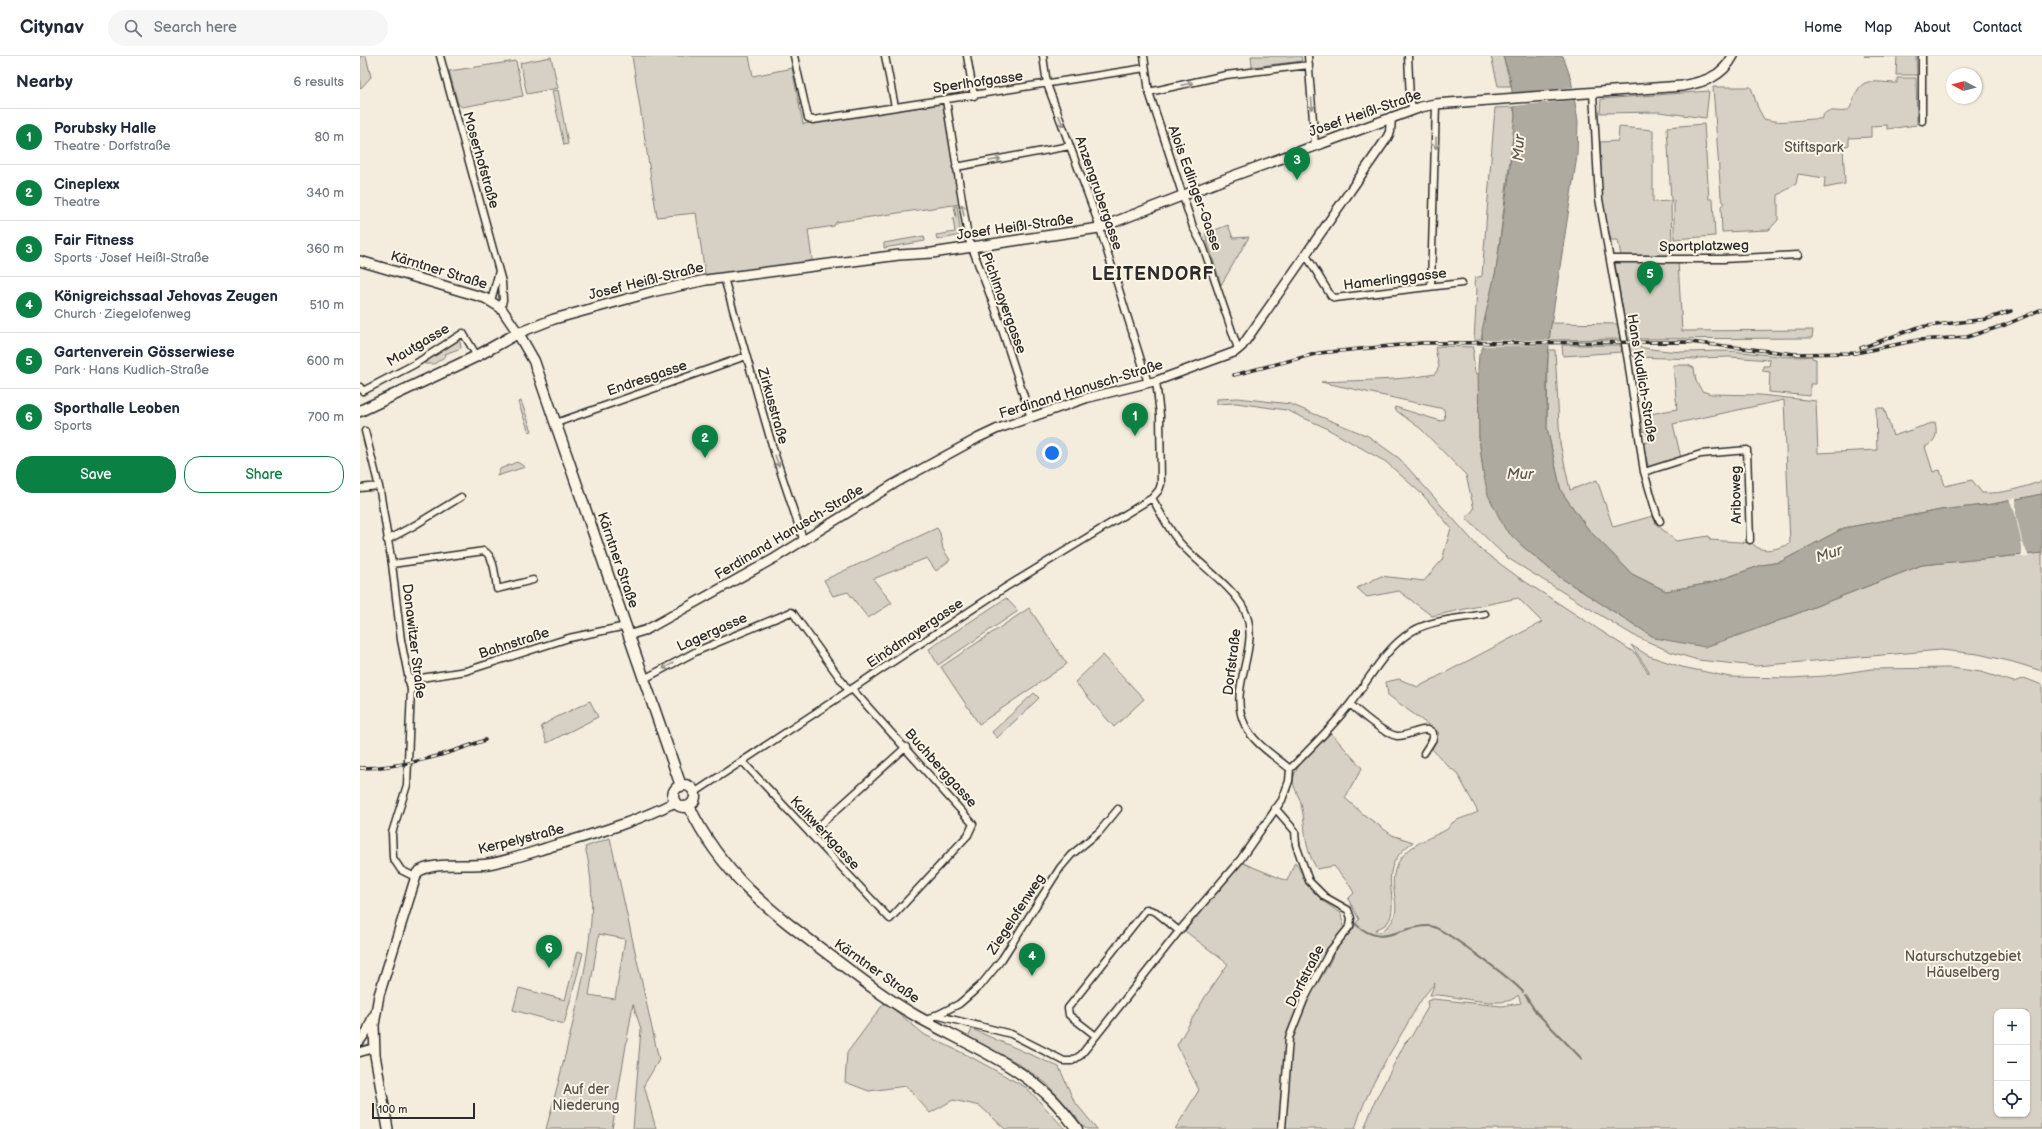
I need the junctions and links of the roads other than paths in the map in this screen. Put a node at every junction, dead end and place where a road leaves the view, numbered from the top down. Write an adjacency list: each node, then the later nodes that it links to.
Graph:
1 (440, 56): 33 (street, Moserhofstraße)
2 (794, 56): 19 (street, Sperlhofgasse)
3 (885, 56): 19 (street)
4 (967, 56): 16 (street)
5 (1043, 56): 13 (street, Anzengrubergasse)
6 (1144, 56): 12 (street, Alois Edlinger-Gasse)
7 (1308, 56): 11 (street)
8 (1408, 56): 20 (street)
9 (1733, 56): 15 (main road, Josef Heißl-Straße)
10 (1922, 56): 22 (street)
11 (1309, 65): 14 (street, one-way to 11); 24 (street, one-way to 24)
12 (1145, 68): 13 (street, Sperlhofgasse); 14 (street, Alois Edlinger-Gasse)
13 (1048, 84): 16 (street, Sperlhofgasse); 23 (street, Anzengrubergasse, one-way to 23)
14 (1149, 92): 26 (street, Alois Edlinger-Gasse)
15 (1593, 93): 18 (main road, Josef Heißl-Straße); 31 (street, Hans Kudlich-Straße)
16 (974, 96): 17 (street, Sperlhofgasse)
17 (946, 100): 19 (street, Sperlhofgasse); 25 (street, Pichlmayergasse)
18 (1436, 104): 20 (main road, Josef Heißl-Straße); 36 (street, one-way to 36)
19 (895, 106)
20 (1413, 110): 21 (main road, Josef Heißl-Straße)
21 (1392, 117): 24 (main road, Josef Heißl-Straße); 29 (street, Ferdinand Hanusch-Straße)
22 (1922, 121)
23 (1070, 146): 25 (street, one-way to 23); 27 (street, Anzengrubergasse)
24 (1315, 146): 26 (main road, Josef Heißl-Straße)
25 (956, 167): 28 (street, Pichlmayergasse, one-way to 25)
26 (1184, 195): 27 (main road, Josef Heißl-Straße); 40 (street, Alois Edlinger-Gasse)
27 (1099, 228): 28 (main road, Josef Heißl-Straße); 43 (street, Anzengrubergasse)
28 (971, 248): 34 (main road, Josef Heißl-Straße); 46 (street, Pichlmayergasse)
29 (1306, 255): 36 (street, Hamerlinggasse); 40 (street, Ferdinand Hanusch-Straße)
30 (1798, 255): 31 (street, Sportplatzweg)
31 (1611, 259): 49 (street, Hans Kudlich-Straße)
32 (360, 261): 37 (main road, Kärntner Straße)
33 (499, 270): 37 (street, Moserhofstraße); 38 (street, Moserhofstraße)
34 (724, 278): 39 (main road, Josef Heißl-Straße); 42 (street, Zirkusstraße)
35 (1462, 283): 36 (street, Hamerlinggasse)
36 (1431, 286)
37 (491, 301): 38 (main road, Kärntner Straße)
38 (501, 308): 39 (main road, Kärntner Straße)
39 (518, 333): 41 (main road); 47 (main road, Kärntner Straße)
40 (1238, 349): 43 (street, Ferdinand Hanusch-Straße)
41 (477, 356): 44 (street, Mautgasse); 45 (main road)
42 (746, 356): 47 (street, Endresgasse); 55 (street, Zirkusstraße, one-way to 55)
43 (1152, 382): 46 (street, Ferdinand Hanusch-Straße); 53 (street)
44 (362, 389)
45 (360, 411)
46 (1031, 418): 55 (street, Ferdinand Hanusch-Straße)
47 (556, 423): 62 (main road, Kärntner Straße)
48 (365, 431): 50 (street, Donawitzer Straße)
49 (1644, 472): 54 (street, Hans Kudlich-Straße); 57 (street, Ariboweg)
50 (379, 486): 51 (street); 56 (street, Donawitzer Straße)
51 (360, 488)
52 (461, 497): 56 (street)
53 (1152, 498): 65 (street, Einödmayergasse); 70 (street, Dorfstraße)
54 (1660, 521)
55 (803, 539): 62 (street, Ferdinand Hanusch-Straße)
56 (388, 540): 58 (street, Donawitzer Straße)
57 (1750, 540)
58 (392, 564): 59 (street); 64 (street, Donawitzer Straße)
59 (533, 580)
60 (792, 612): 63 (street, Lagergasse, one-way to 63); 65 (street, Buchberggasse)
61 (1485, 614): 66 (street)
62 (628, 631): 63 (main road, Kärntner Straße); 64 (street, Bahnstraße)
63 (644, 679): 71 (main road, Kärntner Straße)
64 (408, 680): 78 (street, Donawitzer Straße)
65 (851, 690): 67 (street, Buchberggasse); 69 (street, Einödmayergasse)
66 (1350, 704): 68 (street); 70 (street)
67 (906, 747): 77 (street); 79 (street, Buchberggasse)
68 (1424, 753)
69 (743, 762): 72 (street, Einödmayergasse); 77 (street, Kalkwerkgasse)
70 (1290, 769): 75 (street)
71 (681, 786): 72 (main road); 73 (main road)
72 (694, 793): 74 (main road)
73 (676, 802): 74 (main road); 78 (main road, Kerpelystraße)
74 (689, 806): 83 (main road, Kärntner Straße)
75 (1275, 808): 80 (street); 90 (street, Dorfstraße)
76 (1118, 809): 82 (street, Ziegelofenweg)
77 (810, 834): 79 (street, Kalkwerkgasse)
78 (415, 878): 81 (main road)
79 (890, 919)
80 (1179, 930): 84 (street); 84 (street)
81 (376, 1008): 85 (street); 86 (main road)
82 (935, 1015): 83 (street, Ziegelofenweg); 84 (street)
83 (925, 1021): 89 (main road, Kärntner Straße)
84 (1096, 1036)
85 (360, 1041): 86 (street)
86 (373, 1045): 87 (street); 88 (main road)
87 (360, 1052)
88 (388, 1129)
89 (1077, 1129)
90 (1282, 1129)

